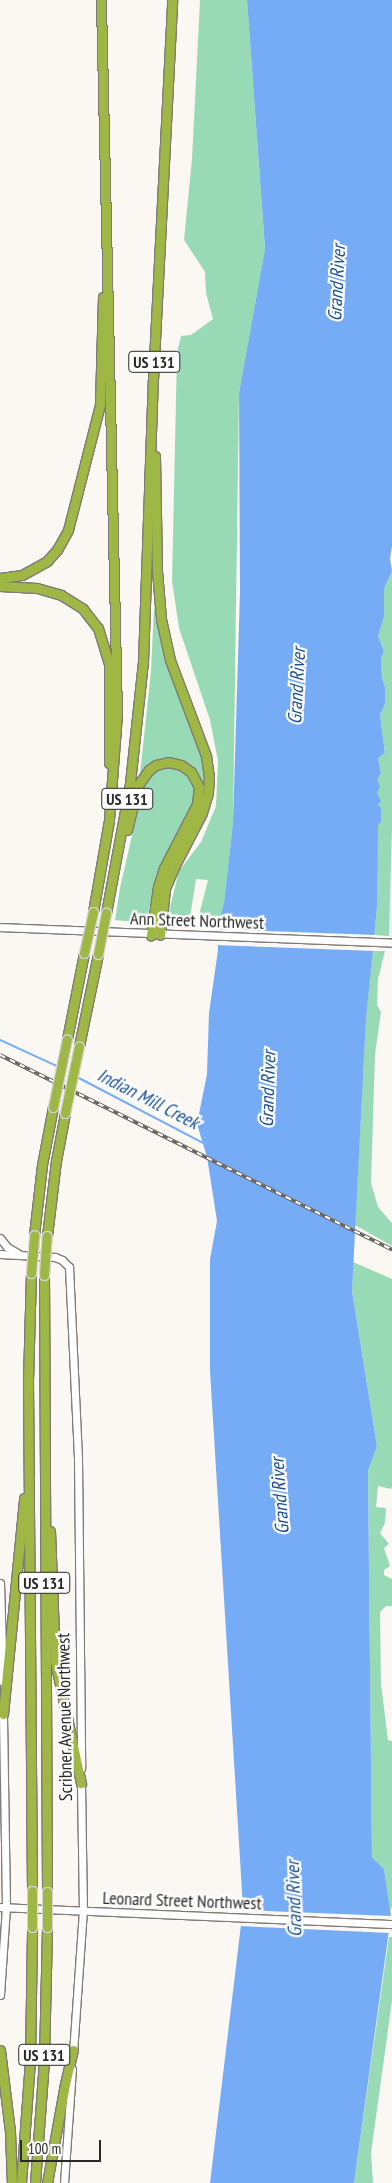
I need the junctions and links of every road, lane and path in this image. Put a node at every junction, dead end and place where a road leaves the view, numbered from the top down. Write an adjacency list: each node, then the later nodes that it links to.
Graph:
1 (101, 0): 3 (highway, US 131)
2 (172, 0): 4 (highway, US 131)
3 (106, 199): 5 (highway); 7 (highway, US 131)
4 (152, 411): 8 (highway, US 131); 10 (highway)
5 (0, 578)
6 (0, 586): 7 (highway)
7 (109, 820): 15 (highway, US 131, bridge)
8 (114, 873): 10 (highway); 16 (highway, US 131, bridge)
9 (0, 927): 10 (main road, Ann Street Northwest)
10 (156, 935): 11 (main road, Ann Street Northwest)
11 (392, 944)
12 (0, 1238): 14 (main road)
13 (0, 1254): 14 (main road)
14 (20, 1254): 19 (main road, Scribner Avenue Northwest)
15 (29, 1441): 18 (highway); 27 (highway, US 131, bridge)
16 (44, 1492): 19 (highway); 28 (highway, US 131, bridge)
17 (0, 1583): 18 (main road)
18 (3, 1714): 20 (main road)
19 (81, 1783): 21 (main road, Scribner Avenue Northwest)
20 (3, 1907): 21 (main road, Leonard Street Northwest); 23 (main road)
21 (83, 1911): 22 (main road, Leonard Street Northwest); 25 (main road, Scribner Avenue Northwest)
22 (391, 1924)
23 (0, 1995)
24 (0, 2050): 26 (highway)
25 (73, 2050): 29 (highway); 30 (main road, Scribner Avenue Northwest)
26 (12, 2183)
27 (20, 2183)
28 (36, 2183)
29 (47, 2183)
30 (64, 2183)

